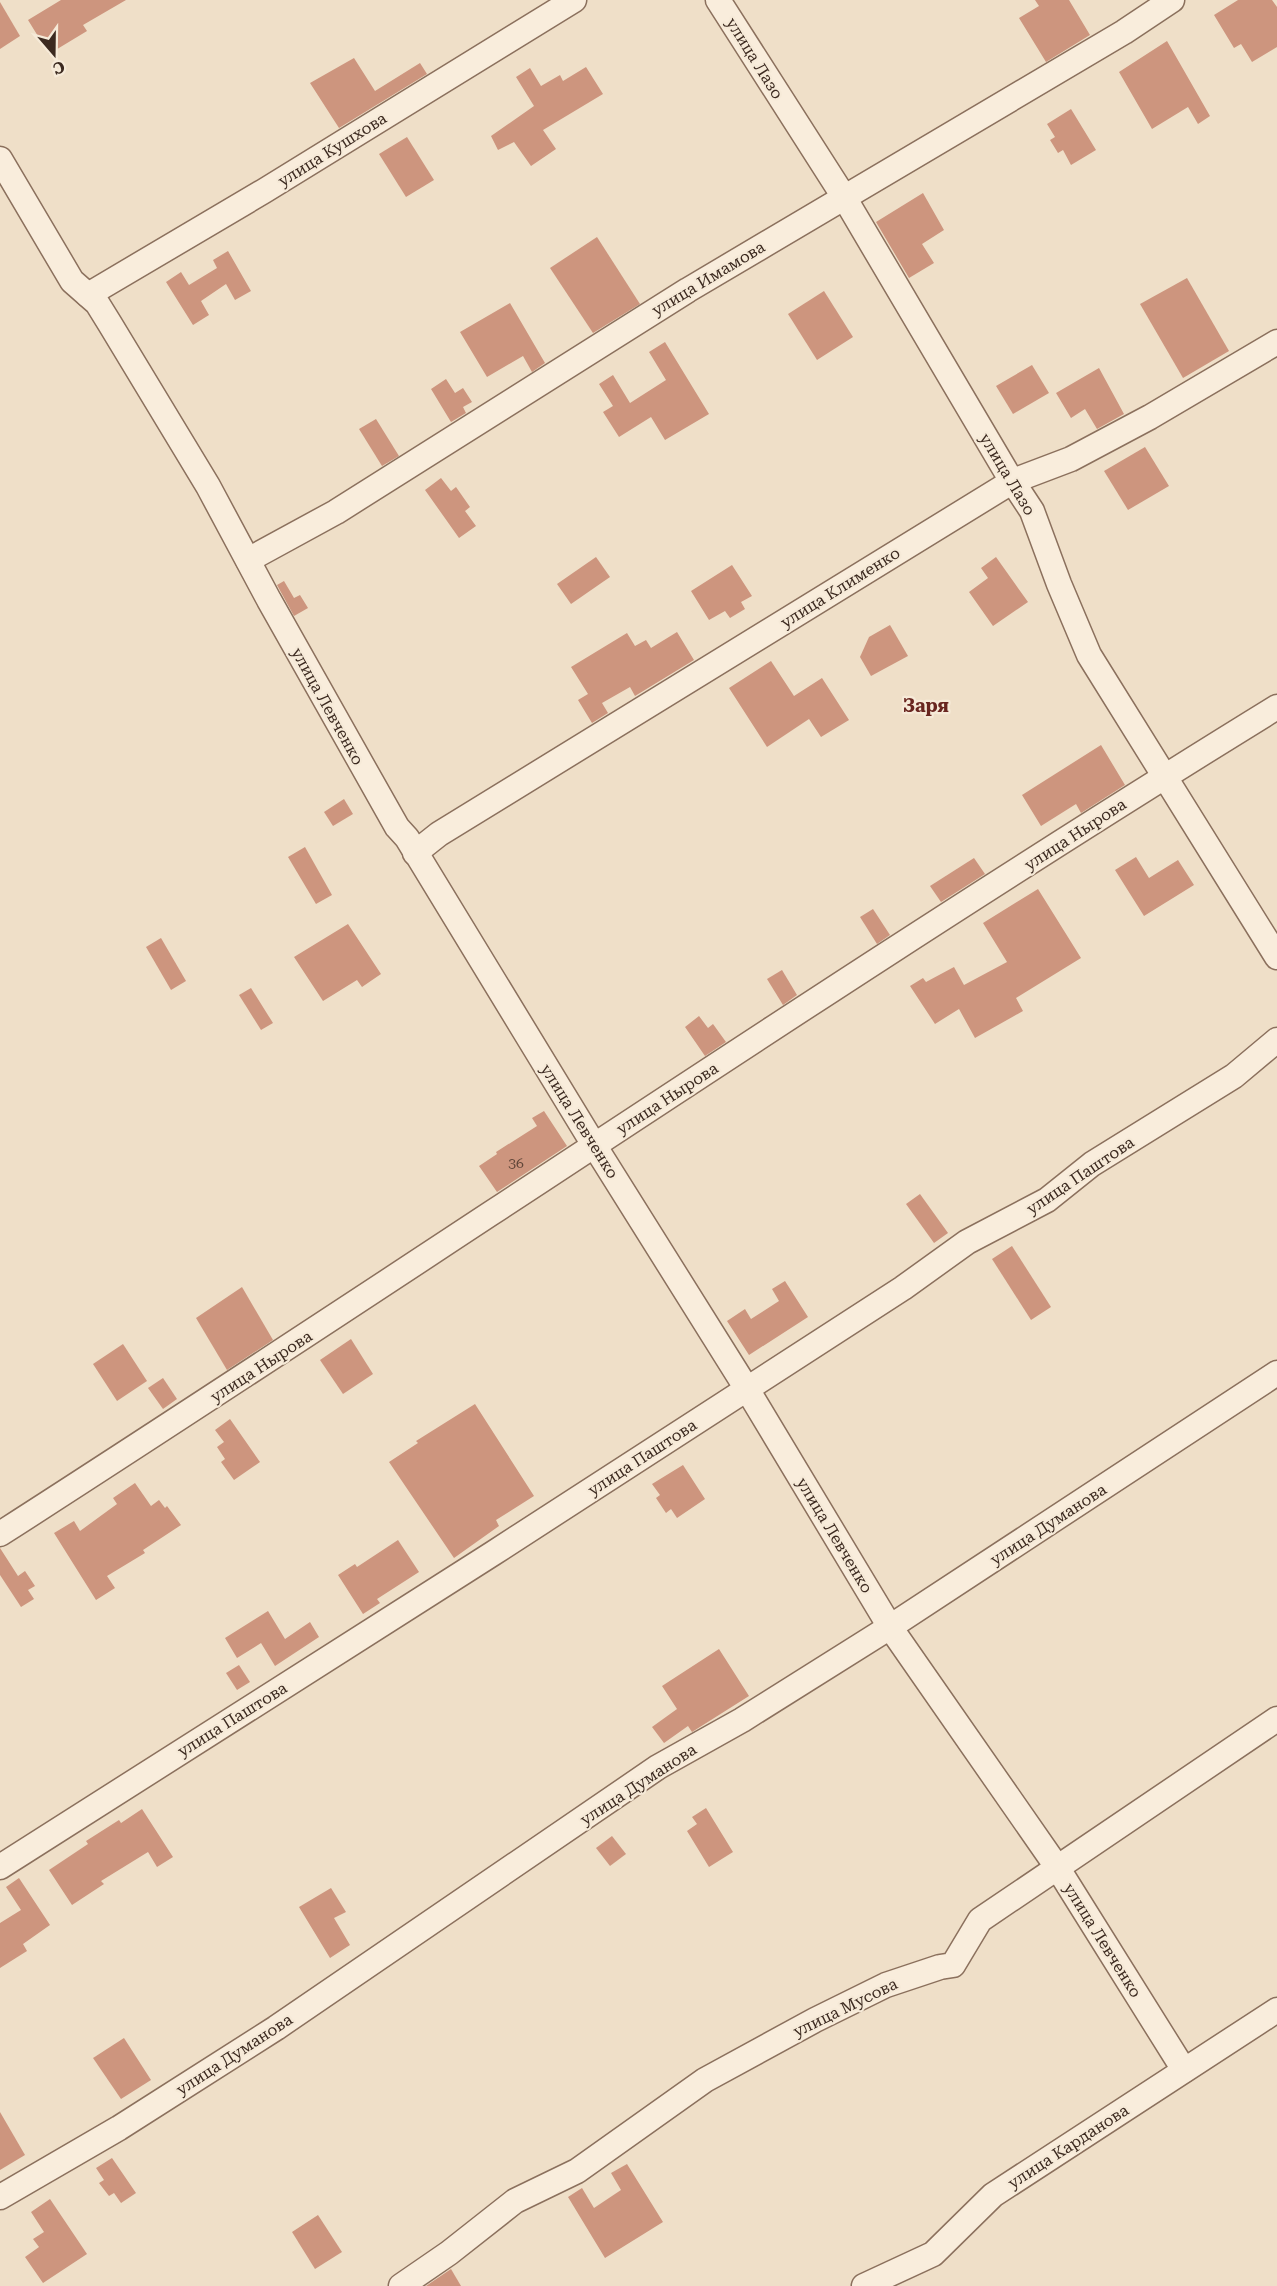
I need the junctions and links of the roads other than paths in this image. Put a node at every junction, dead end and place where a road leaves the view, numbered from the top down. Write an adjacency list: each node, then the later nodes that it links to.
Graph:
1 (574, 0): 6 (street, улица Кушхова)
2 (718, 0): 5 (street, улица Лазо)
3 (1172, 0): 5 (street, улица Имамова)
4 (0, 159): 6 (street, улица Левченко)
5 (844, 197): 8 (street, улица Лазо); 9 (street, улица Имамова)
6 (88, 295): 9 (street, улица Левченко)
7 (1277, 342): 8 (street, улица Клименко)
8 (1012, 481): 11 (street, улица Лазо); 12 (street, улица Клименко)
9 (248, 560): 12 (street, улица Левченко)
10 (1277, 707): 11 (street, улица Нырова)
11 (1164, 776): 13 (street, улица Лазо); 15 (street, улица Нырова)
12 (415, 853): 15 (street, улица Левченко)
13 (1277, 957)
14 (1277, 1040): 17 (street, улица Паштова)
15 (594, 1146): 17 (street, улица Левченко); 18 (street, улица Нырова)
16 (1277, 1373): 19 (street, улица Думанова)
17 (747, 1389): 19 (street, улица Левченко); 21 (street, улица Паштова)
18 (0, 1534)
19 (890, 1627): 22 (street, улица Левченко); 25 (street, улица Думанова)
20 (1277, 1719): 22 (street, улица Мусова)
21 (0, 1867)
22 (1057, 1867): 24 (street, улица Левченко); 26 (street, улица Мусова)
23 (1277, 2010): 24 (street, улица Карданова)
24 (1184, 2070): 27 (street, улица Карданова)
25 (0, 2197)
26 (401, 2286)
27 (864, 2286)

